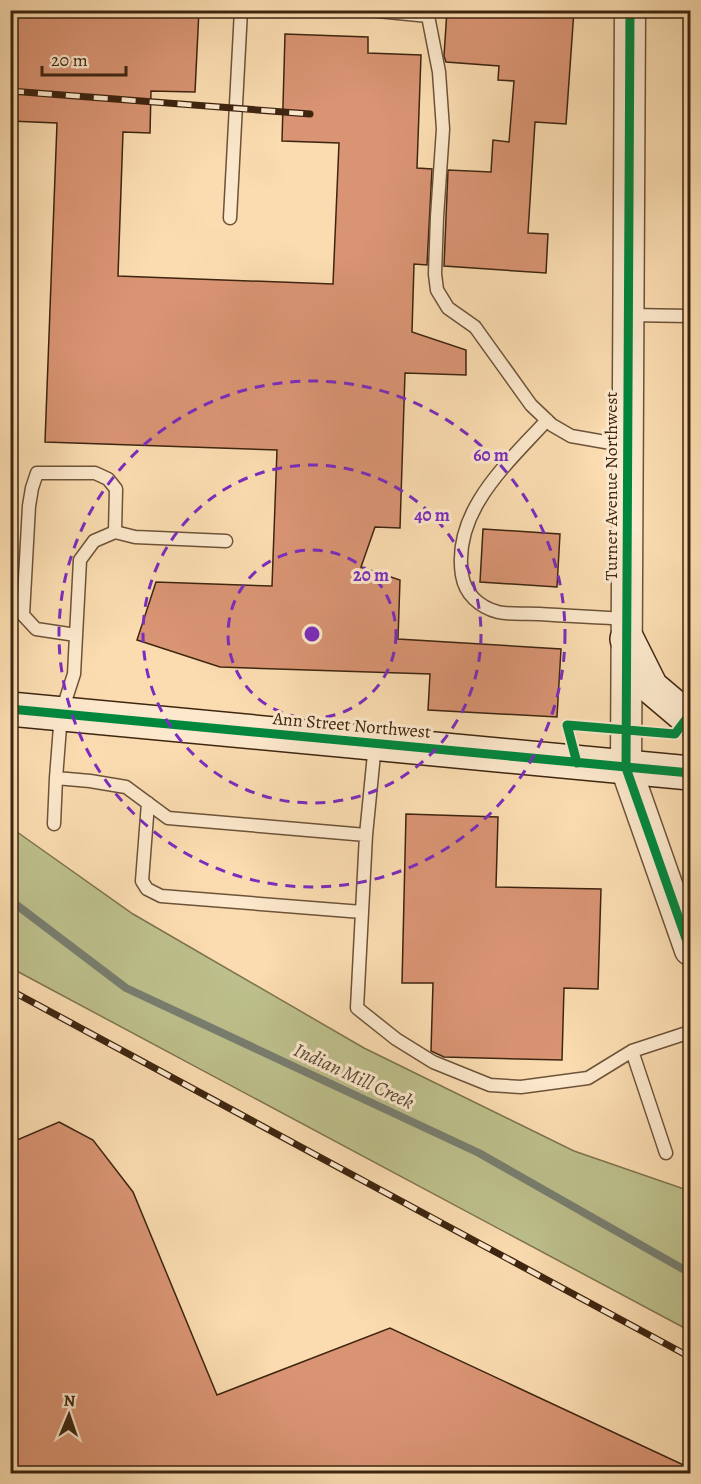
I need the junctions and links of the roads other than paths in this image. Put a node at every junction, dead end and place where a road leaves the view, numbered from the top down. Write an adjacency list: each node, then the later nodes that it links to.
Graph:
1 (241, 10): 5 (lane)
2 (368, 10): 4 (lane)
3 (630, 10): 6 (street, Turner Avenue Northwest)
4 (428, 13): 8 (lane)
5 (230, 219)
6 (628, 315): 7 (lane); 9 (street, Turner Avenue Northwest)
7 (690, 316)
8 (547, 420): 9 (lane); 12 (lane)
9 (628, 446): 12 (street, Turner Avenue Northwest)
10 (115, 532): 11 (lane); 13 (lane); 13 (lane)
11 (226, 541)
12 (627, 629): 16 (main road); 18 (street, Turner Avenue Northwest)
13 (76, 635): 15 (lane)
14 (10, 709): 15 (main road, Ann Street Northwest)
15 (61, 714): 17 (main road, Ann Street Northwest); 20 (lane)
16 (690, 720)
17 (375, 744): 18 (main road, Ann Street Northwest); 23 (lane)
18 (626, 768): 19 (main road, Ann Street Northwest); 25 (street, Turner Avenue Northwest)
19 (690, 773)
20 (56, 778): 21 (lane); 22 (lane)
21 (148, 803): 23 (lane); 24 (lane)
22 (54, 824)
23 (366, 835): 24 (lane)
24 (362, 912): 27 (lane)
25 (690, 951)
26 (690, 1032): 27 (lane)
27 (632, 1051): 28 (lane)
28 (666, 1154)

